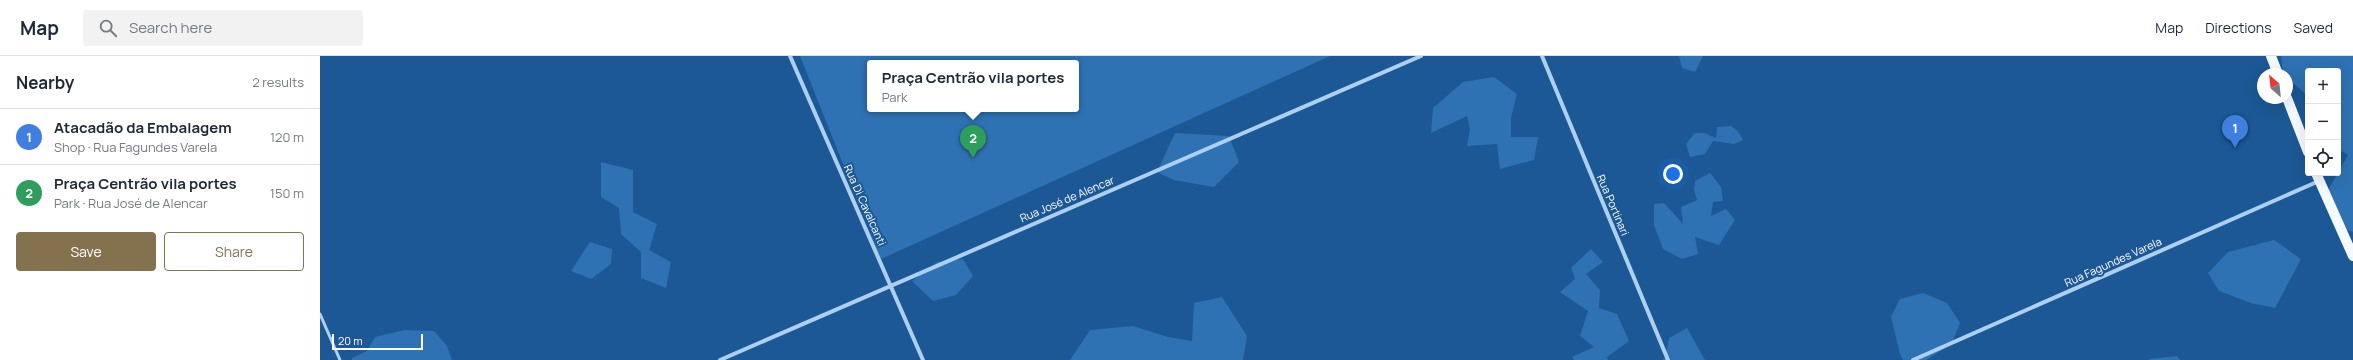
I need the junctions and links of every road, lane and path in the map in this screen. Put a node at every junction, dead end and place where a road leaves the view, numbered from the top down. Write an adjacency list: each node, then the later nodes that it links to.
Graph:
1 (790, 56): 10 (street, Rua Di Cavalcanti)
2 (1421, 56): 10 (street, Rua José de Alencar)
3 (1542, 56): 15 (street, Rua Portinari)
4 (2271, 56): 5 (main road)
5 (2276, 68)
6 (2289, 104): 7 (main road)
7 (2305, 144)
8 (2318, 177): 9 (main road); 16 (street, Rua Fagundes Varela)
9 (2353, 256)
10 (891, 286): 13 (street, Rua José de Alencar); 14 (street, Rua Di Cavalcanti)
11 (320, 314): 12 (lane)
12 (340, 360)
13 (720, 360)
14 (923, 360)
15 (1668, 360)
16 (1913, 360)

